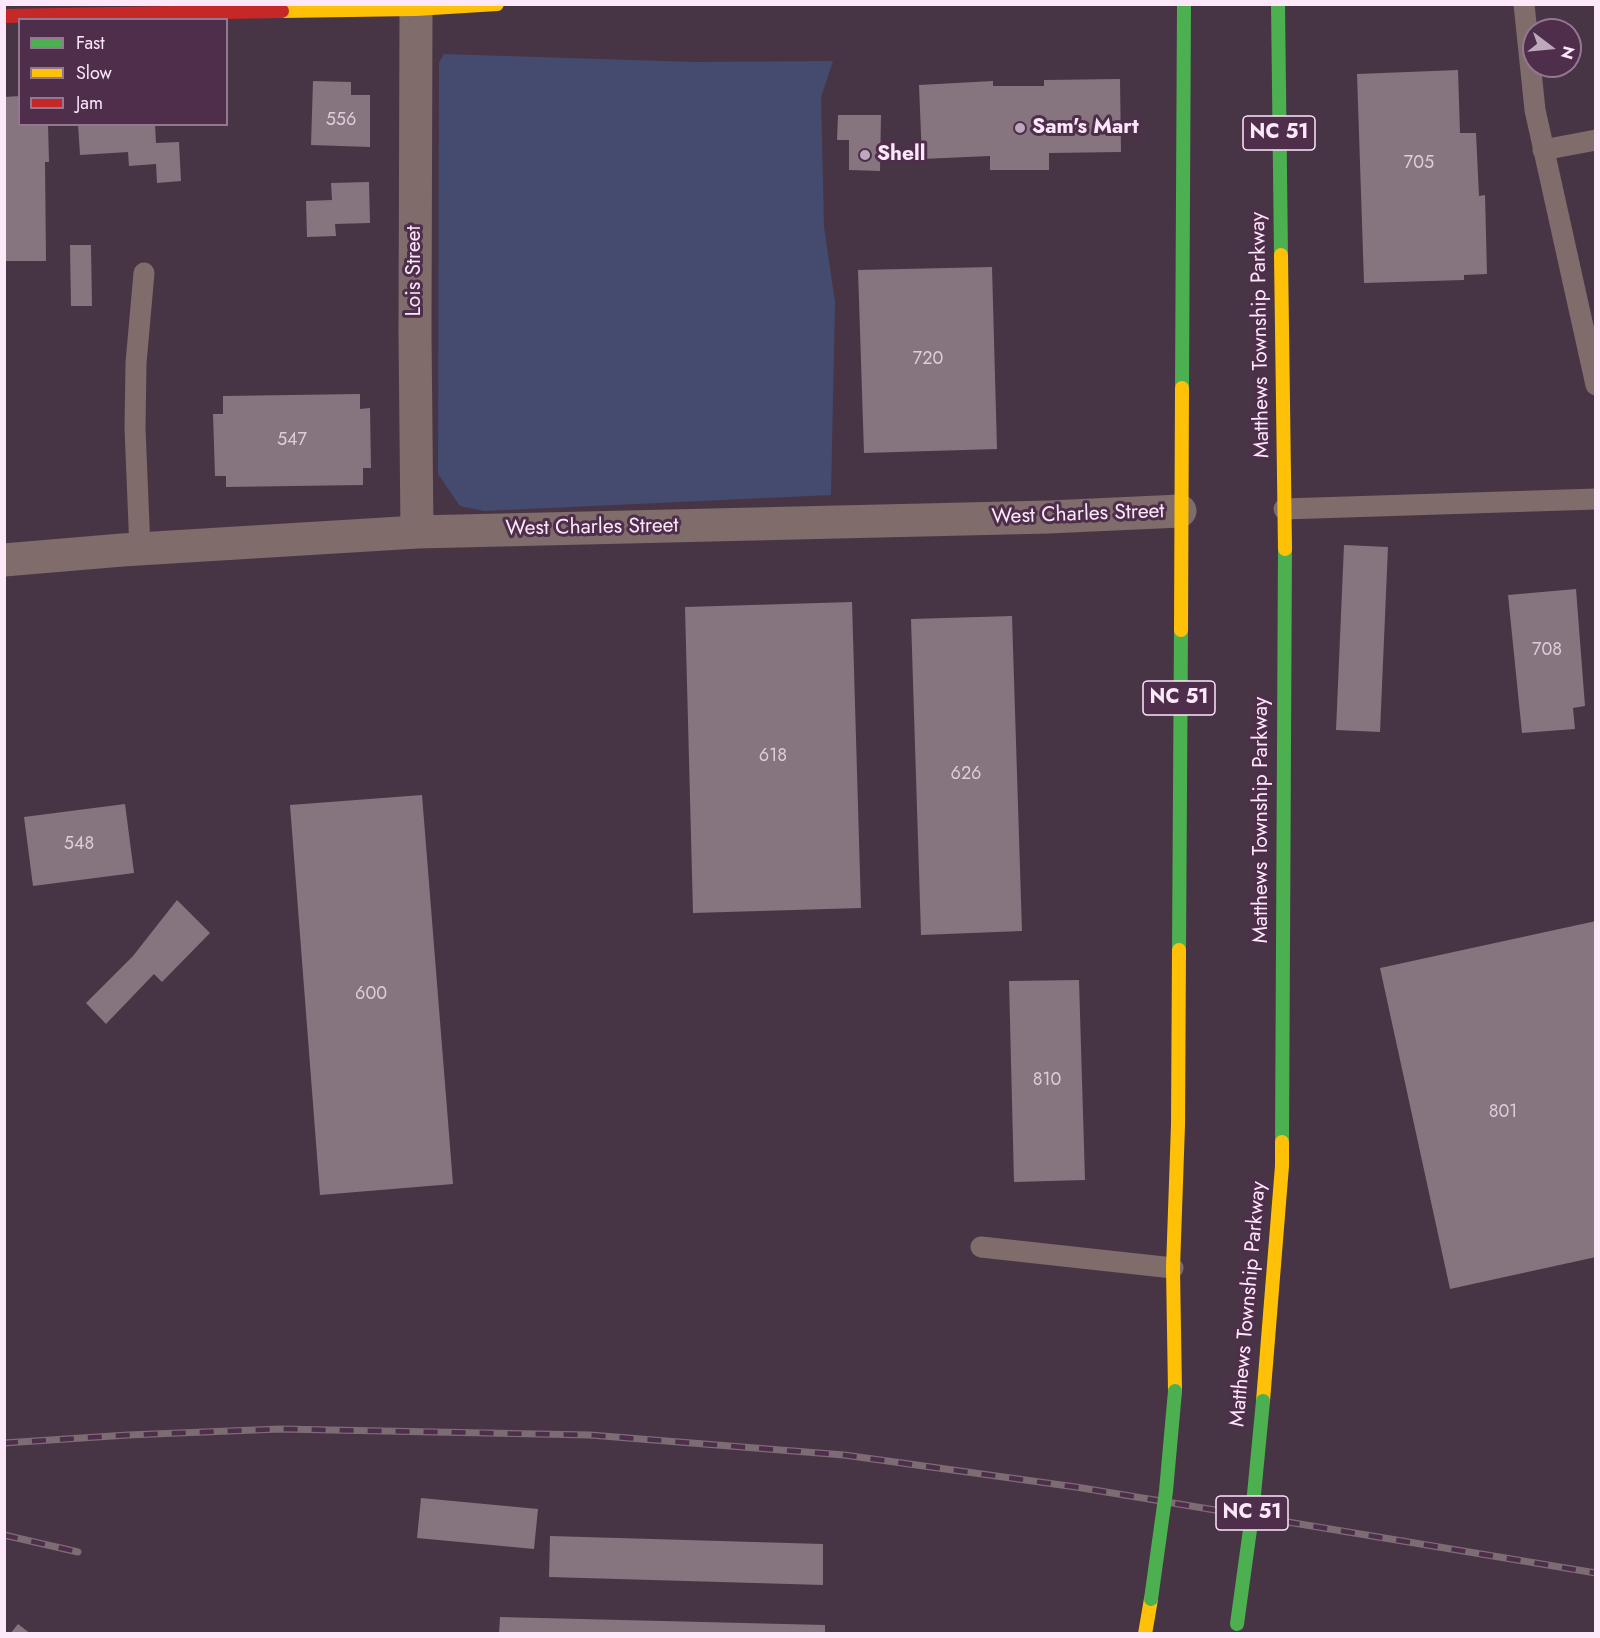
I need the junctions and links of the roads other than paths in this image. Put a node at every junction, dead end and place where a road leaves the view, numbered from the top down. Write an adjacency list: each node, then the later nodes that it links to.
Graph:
1 (497, 4): 5 (main road)
2 (1184, 4): 14 (main road, NC 51)
3 (1278, 4): 13 (main road, Matthews Township Parkway / NC 51)
4 (1524, 4): 9 (lane)
5 (416, 6): 6 (main road); 15 (street, Lois Street)
6 (325, 8): 7 (main road)
7 (16, 12)
8 (1596, 140): 9 (lane)
9 (1543, 150): 11 (lane)
10 (144, 273): 16 (lane)
11 (1596, 385)
12 (1596, 499): 13 (lane)
13 (1284, 508): 20 (main road, Matthews Township Parkway / NC 51, bridge)
14 (1180, 512): 15 (street, West Charles Street); 19 (main road, NC 51)
15 (417, 532): 16 (street, West Charles Street)
16 (140, 550): 17 (street, West Charles Street)
17 (4, 560)
18 (981, 1248): 19 (lane)
19 (1173, 1268): 21 (main road, NC 51, bridge)
20 (1236, 1629)
21 (1144, 1634)

